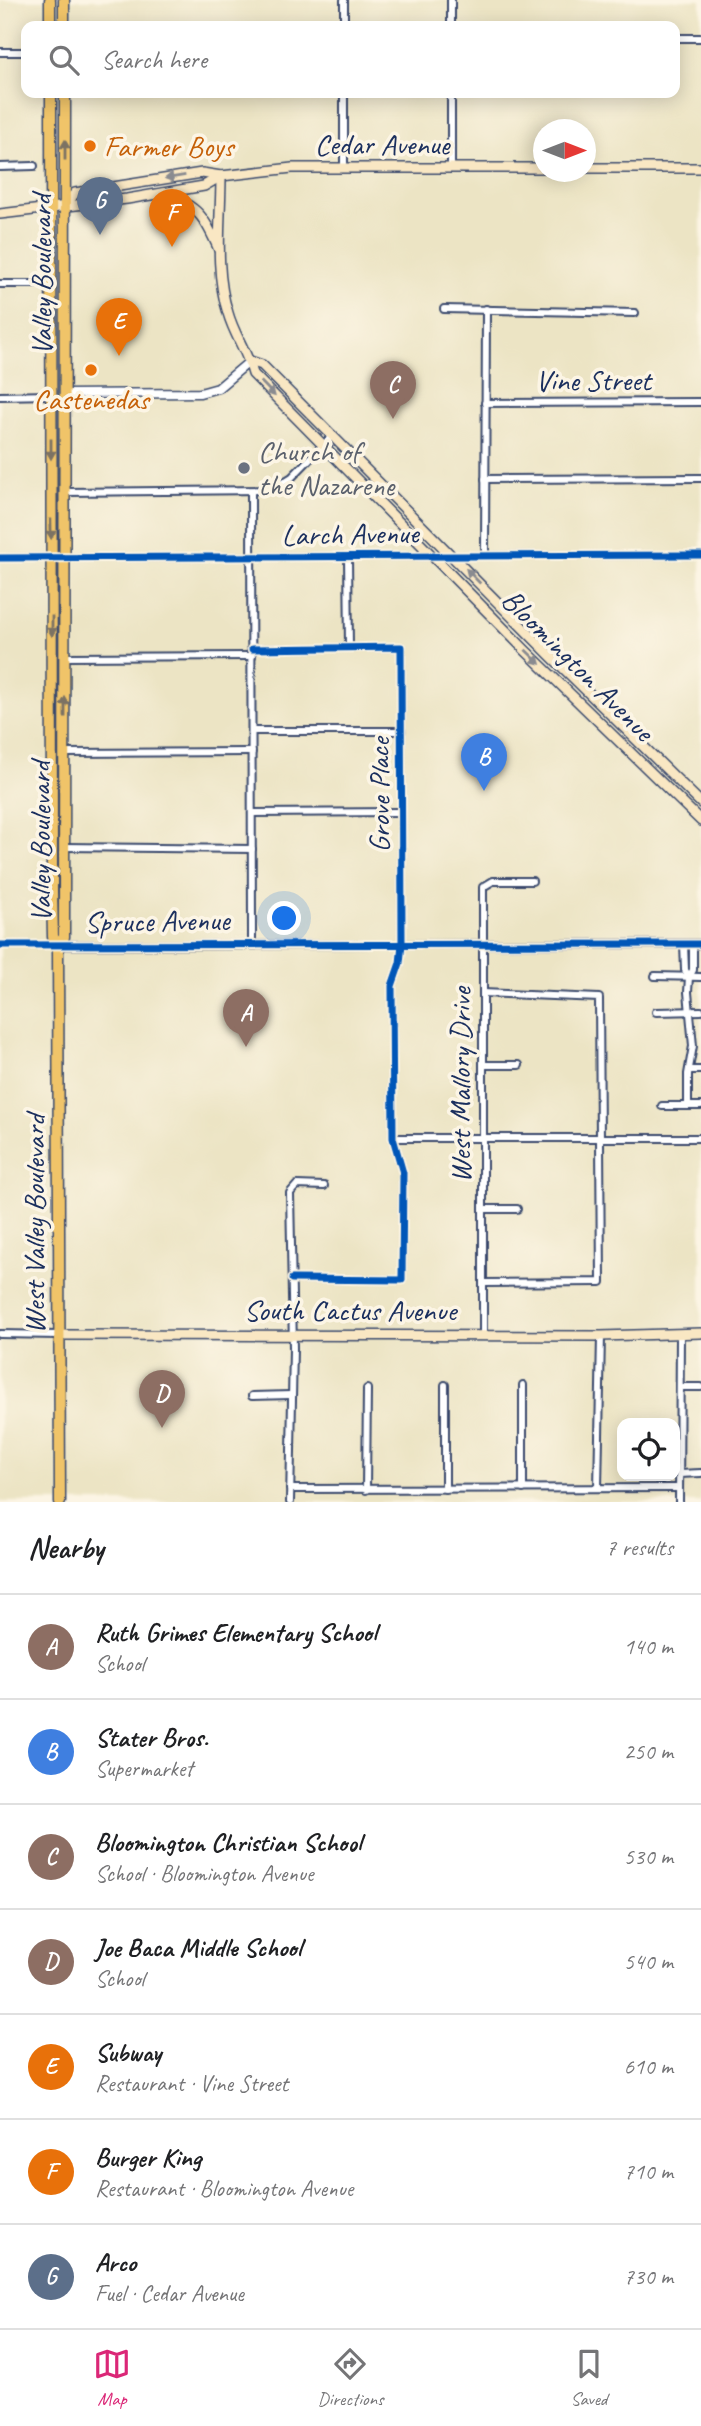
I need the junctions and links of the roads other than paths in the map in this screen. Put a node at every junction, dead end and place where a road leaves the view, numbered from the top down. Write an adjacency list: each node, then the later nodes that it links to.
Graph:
1 (50, 0): 5 (main road)
2 (64, 0): 6 (main road)
3 (344, 0): 7 (street)
4 (451, 0): 8 (street)
5 (50, 21)
6 (64, 21)
7 (344, 21)
8 (451, 21)
9 (680, 38): 10 (street)
10 (701, 38)
11 (0, 52): 12 (street)
12 (21, 52)
13 (51, 98): 27 (main road, Valley Boulevard)
14 (65, 98): 26 (main road, Valley Boulevard, one-way to 14)
15 (344, 98): 19 (street)
16 (451, 98): 22 (street)
17 (34, 166): 18 (street)
18 (0, 167)
19 (344, 168): 22 (main road, Cedar Avenue); 24 (main road, Cedar Avenue)
20 (596, 168): 21 (main road)
21 (701, 168)
22 (451, 169): 23 (main road, Cedar Avenue)
23 (533, 169)
24 (222, 176): 25 (main road, Cedar Avenue); 26 (main road, Cedar Avenue, one-way to 26); 29 (main road, Bloomington Avenue)
25 (162, 193): 26 (main road, Cedar Avenue); 29 (main road)
26 (65, 207): 27 (main road, Cedar Avenue); 36 (main road, Valley Boulevard)
27 (52, 209): 28 (main road, Cedar Avenue); 31 (main road, Valley Boulevard)
28 (0, 214)
29 (220, 255): 35 (main road, Bloomington Avenue)
30 (0, 284): 31 (street)
31 (51, 284): 37 (main road, Valley Boulevard)
32 (444, 309): 33 (street)
33 (485, 309): 34 (street); 40 (street)
34 (635, 313)
35 (250, 360): 36 (street); 41 (main road, Bloomington Avenue); 42 (main road, Bloomington Avenue, one-way to 42)
36 (65, 394): 45 (main road, Valley Boulevard)
37 (51, 395): 38 (street); 53 (main road, Valley Boulevard, one-way to 53)
38 (0, 396)
39 (701, 402): 40 (street, Vine Street)
40 (485, 403): 44 (street)
41 (332, 436): 42 (street); 47 (main road, Bloomington Avenue)
42 (323, 444): 46 (street); 50 (main road, Bloomington Avenue)
43 (701, 478): 44 (street)
44 (485, 479): 51 (street)
45 (64, 492): 46 (street); 54 (main road, Valley Boulevard)
46 (251, 492): 55 (street)
47 (453, 555): 50 (street, Larch Avenue); 51 (street, Larch Avenue); 59 (main road, Bloomington Avenue, one-way to 47)
48 (701, 555): 51 (street, Larch Avenue)
49 (348, 556): 50 (street, Larch Avenue); 55 (street, Larch Avenue); 56 (street)
50 (434, 556): 60 (main road, Bloomington Avenue, one-way to 60)
51 (485, 556)
52 (0, 558): 53 (street, Larch Avenue)
53 (52, 558): 54 (street, Larch Avenue); 78 (main road, Valley Boulevard, one-way to 78)
54 (64, 558): 55 (street, Larch Avenue); 58 (main road, Valley Boulevard)
55 (252, 558): 57 (street)
56 (349, 648): 57 (street); 62 (street, Grove Place)
57 (252, 652): 58 (street); 61 (street)
58 (64, 657): 64 (main road, Valley Boulevard, one-way to 58)
59 (585, 688): 60 (main road); 66 (main road, Bloomington Avenue)
60 (575, 698): 65 (main road, Bloomington Avenue)
61 (252, 731): 62 (street); 63 (street)
62 (402, 731): 67 (street, Grove Place)
63 (252, 752): 64 (street); 68 (street)
64 (65, 753): 70 (main road, Valley Boulevard)
65 (654, 774): 66 (main road); 69 (main road, Bloomington Avenue)
66 (698, 800)
67 (402, 812): 68 (street); 74 (street, Grove Place)
68 (252, 813): 71 (street)
69 (701, 821)
70 (64, 848): 71 (street); 78 (main road, Valley Boulevard)
71 (252, 849): 73 (street)
72 (532, 881): 75 (street, West Mallory Drive)
73 (252, 943): 74 (street, Spruce Avenue); 78 (street, Spruce Avenue)
74 (402, 944): 75 (street, Spruce Avenue); 95 (street, Grove Place)
75 (482, 944): 76 (street, Spruce Avenue); 82 (street, West Mallory Drive)
76 (692, 944): 80 (street)
77 (0, 945): 78 (street, Spruce Avenue)
78 (58, 945): 107 (main road, West Valley Boulevard)
79 (655, 976): 80 (street)
80 (689, 977): 81 (street); 83 (street)
81 (701, 977)
82 (483, 993): 88 (street, West Mallory Drive); 98 (street)
83 (689, 1011): 84 (street); 85 (street); 86 (street)
84 (701, 1011)
85 (656, 1012)
86 (693, 1046): 87 (street); 90 (street)
87 (701, 1046)
88 (483, 1065): 89 (street); 97 (street, West Mallory Drive)
89 (519, 1065)
90 (689, 1070): 91 (street); 93 (street)
91 (701, 1070)
92 (662, 1106): 93 (street)
93 (688, 1106): 94 (street)
94 (701, 1106)
95 (393, 1138): 97 (street); 102 (street, Grove Place)
96 (701, 1138): 98 (street)
97 (483, 1139): 98 (street); 100 (street, West Mallory Drive)
98 (599, 1140): 103 (street)
99 (324, 1186): 102 (street)
100 (483, 1209): 101 (street); 103 (street, West Mallory Drive)
101 (517, 1209)
102 (292, 1279): 108 (street)
103 (484, 1283): 109 (street, West Mallory Drive)
104 (0, 1334): 107 (street, South Cactus Avenue)
105 (680, 1334): 106 (main road, South Cactus Avenue); 110 (main road, South Cactus Avenue); 113 (street)
106 (701, 1334)
107 (59, 1335): 108 (main road, South Cactus Avenue); 128 (main road, West Valley Boulevard)
108 (293, 1335): 109 (main road, South Cactus Avenue); 116 (street)
109 (483, 1335): 110 (main road, South Cactus Avenue)
110 (601, 1336): 122 (street)
111 (445, 1385): 125 (street)
112 (523, 1385): 126 (street)
113 (680, 1387): 114 (street); 118 (street)
114 (701, 1387)
115 (367, 1389): 127 (street)
116 (291, 1395): 117 (street); 124 (street)
117 (252, 1396)
118 (680, 1418)
119 (701, 1473): 120 (street)
120 (680, 1474)
121 (680, 1481): 123 (street)
122 (598, 1488): 123 (street); 126 (street)
123 (679, 1488): 130 (street)
124 (290, 1489): 127 (street); 129 (street)
125 (445, 1489): 126 (street); 127 (street)
126 (523, 1489)
127 (366, 1490)
128 (60, 1502)
129 (290, 1502)
130 (680, 1502)

